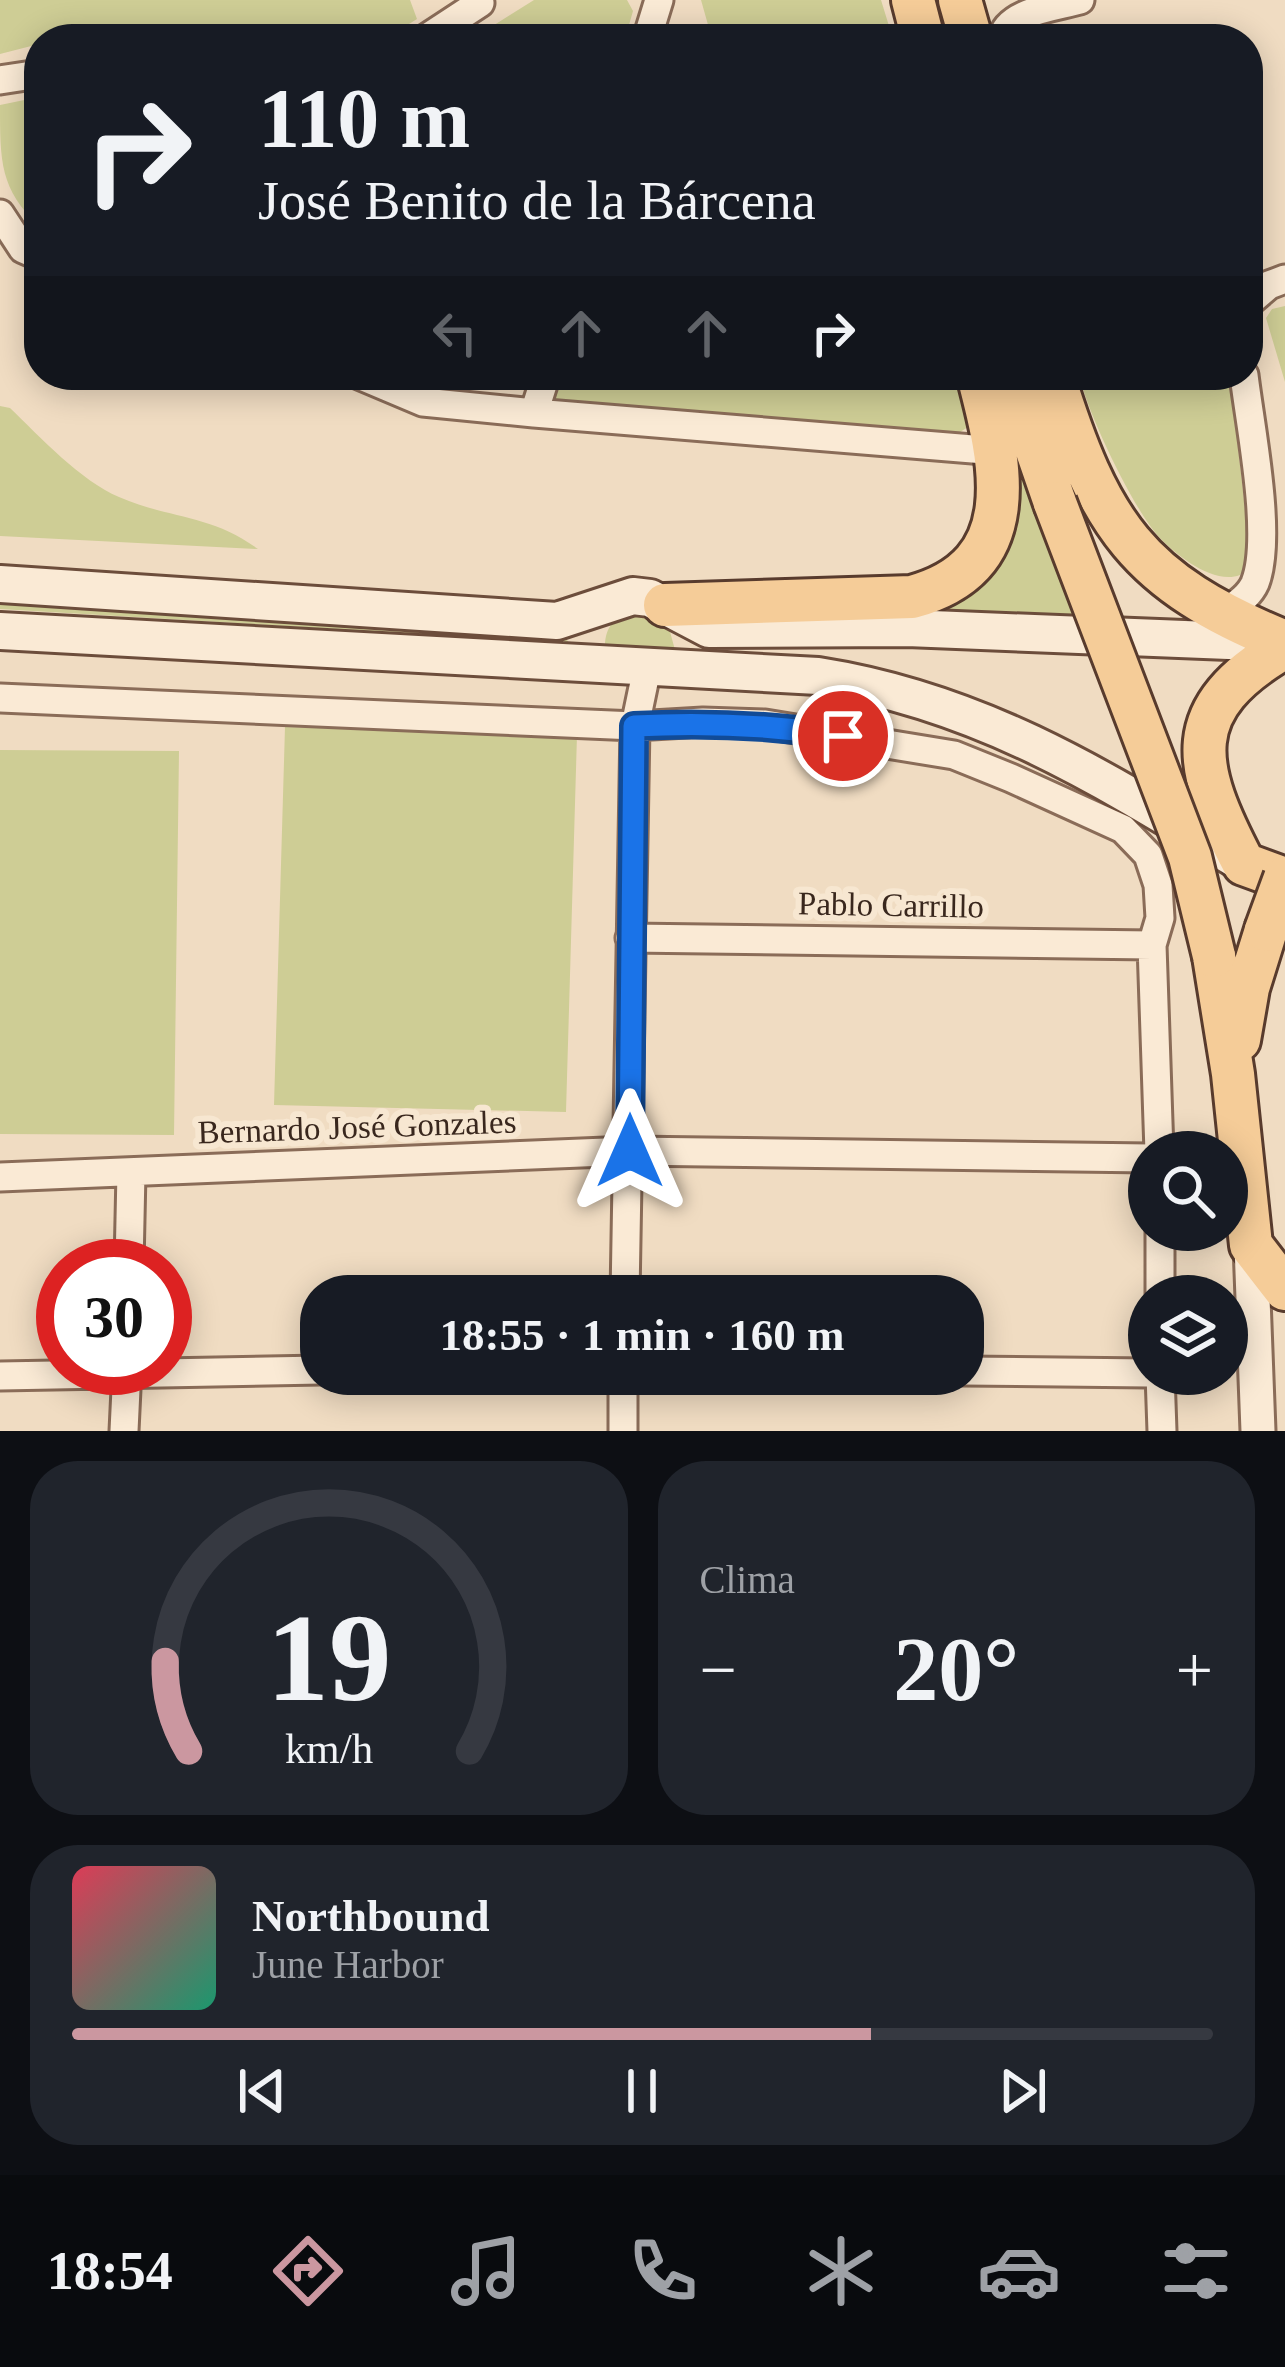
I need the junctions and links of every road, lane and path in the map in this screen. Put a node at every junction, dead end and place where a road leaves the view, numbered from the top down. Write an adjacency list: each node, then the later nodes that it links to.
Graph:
1 (451, 0): 3 (street)
2 (1081, 0): 5 (street)
3 (483, 1): 4 (street)
4 (448, 24)
5 (1021, 24)
6 (0, 214): 7 (street)
7 (24, 249)
8 (396, 390): 14 (street)
9 (541, 390): 14 (street)
10 (982, 390): 15 (main road)
11 (1016, 390): 31 (main road, bridge)
12 (1057, 390): 19 (main road)
13 (1246, 390): 19 (street)
14 (534, 413): 15 (street)
15 (997, 451): 18 (main road)
16 (0, 584): 17 (main road)
17 (602, 609): 18 (main road); 22 (main road)
18 (671, 610): 21 (main road); 24 (main road)
19 (1222, 616): 21 (main road)
20 (0, 631): 22 (main road)
21 (1285, 644): 27 (main road)
22 (588, 665): 23 (main road)
23 (647, 668): 24 (main road); 26 (street)
24 (692, 672): 27 (main road)
25 (0, 698): 26 (street)
26 (634, 726): 29 (street); 30 (street)
27 (1244, 864): 28 (main road)
28 (1285, 879): 31 (main road, bridge)
29 (630, 938): 30 (street, Pablo Carrillo); 33 (street)
30 (1152, 945): 32 (street)
31 (1233, 1074): 38 (main road)
32 (1159, 1131)
33 (630, 1151): 34 (street, Bernardo José Gonzales); 35 (street, Bernardo José Gonzales); 39 (street)
34 (1128, 1158)
35 (131, 1172): 36 (street, Bernardo José Gonzales); 37 (street)
36 (0, 1177)
37 (130, 1239)
38 (1251, 1245): 40 (main road); 53 (street)
39 (626, 1275)
40 (1285, 1289)
41 (192, 1370): 42 (street)
42 (300, 1370)
43 (984, 1371): 44 (street)
44 (1128, 1373)
45 (36, 1374): 46 (street)
46 (0, 1376)
47 (126, 1395): 50 (street)
48 (623, 1395): 51 (street)
49 (1161, 1395): 52 (street)
50 (124, 1431)
51 (622, 1431)
52 (1162, 1431)
53 (1258, 1431)

